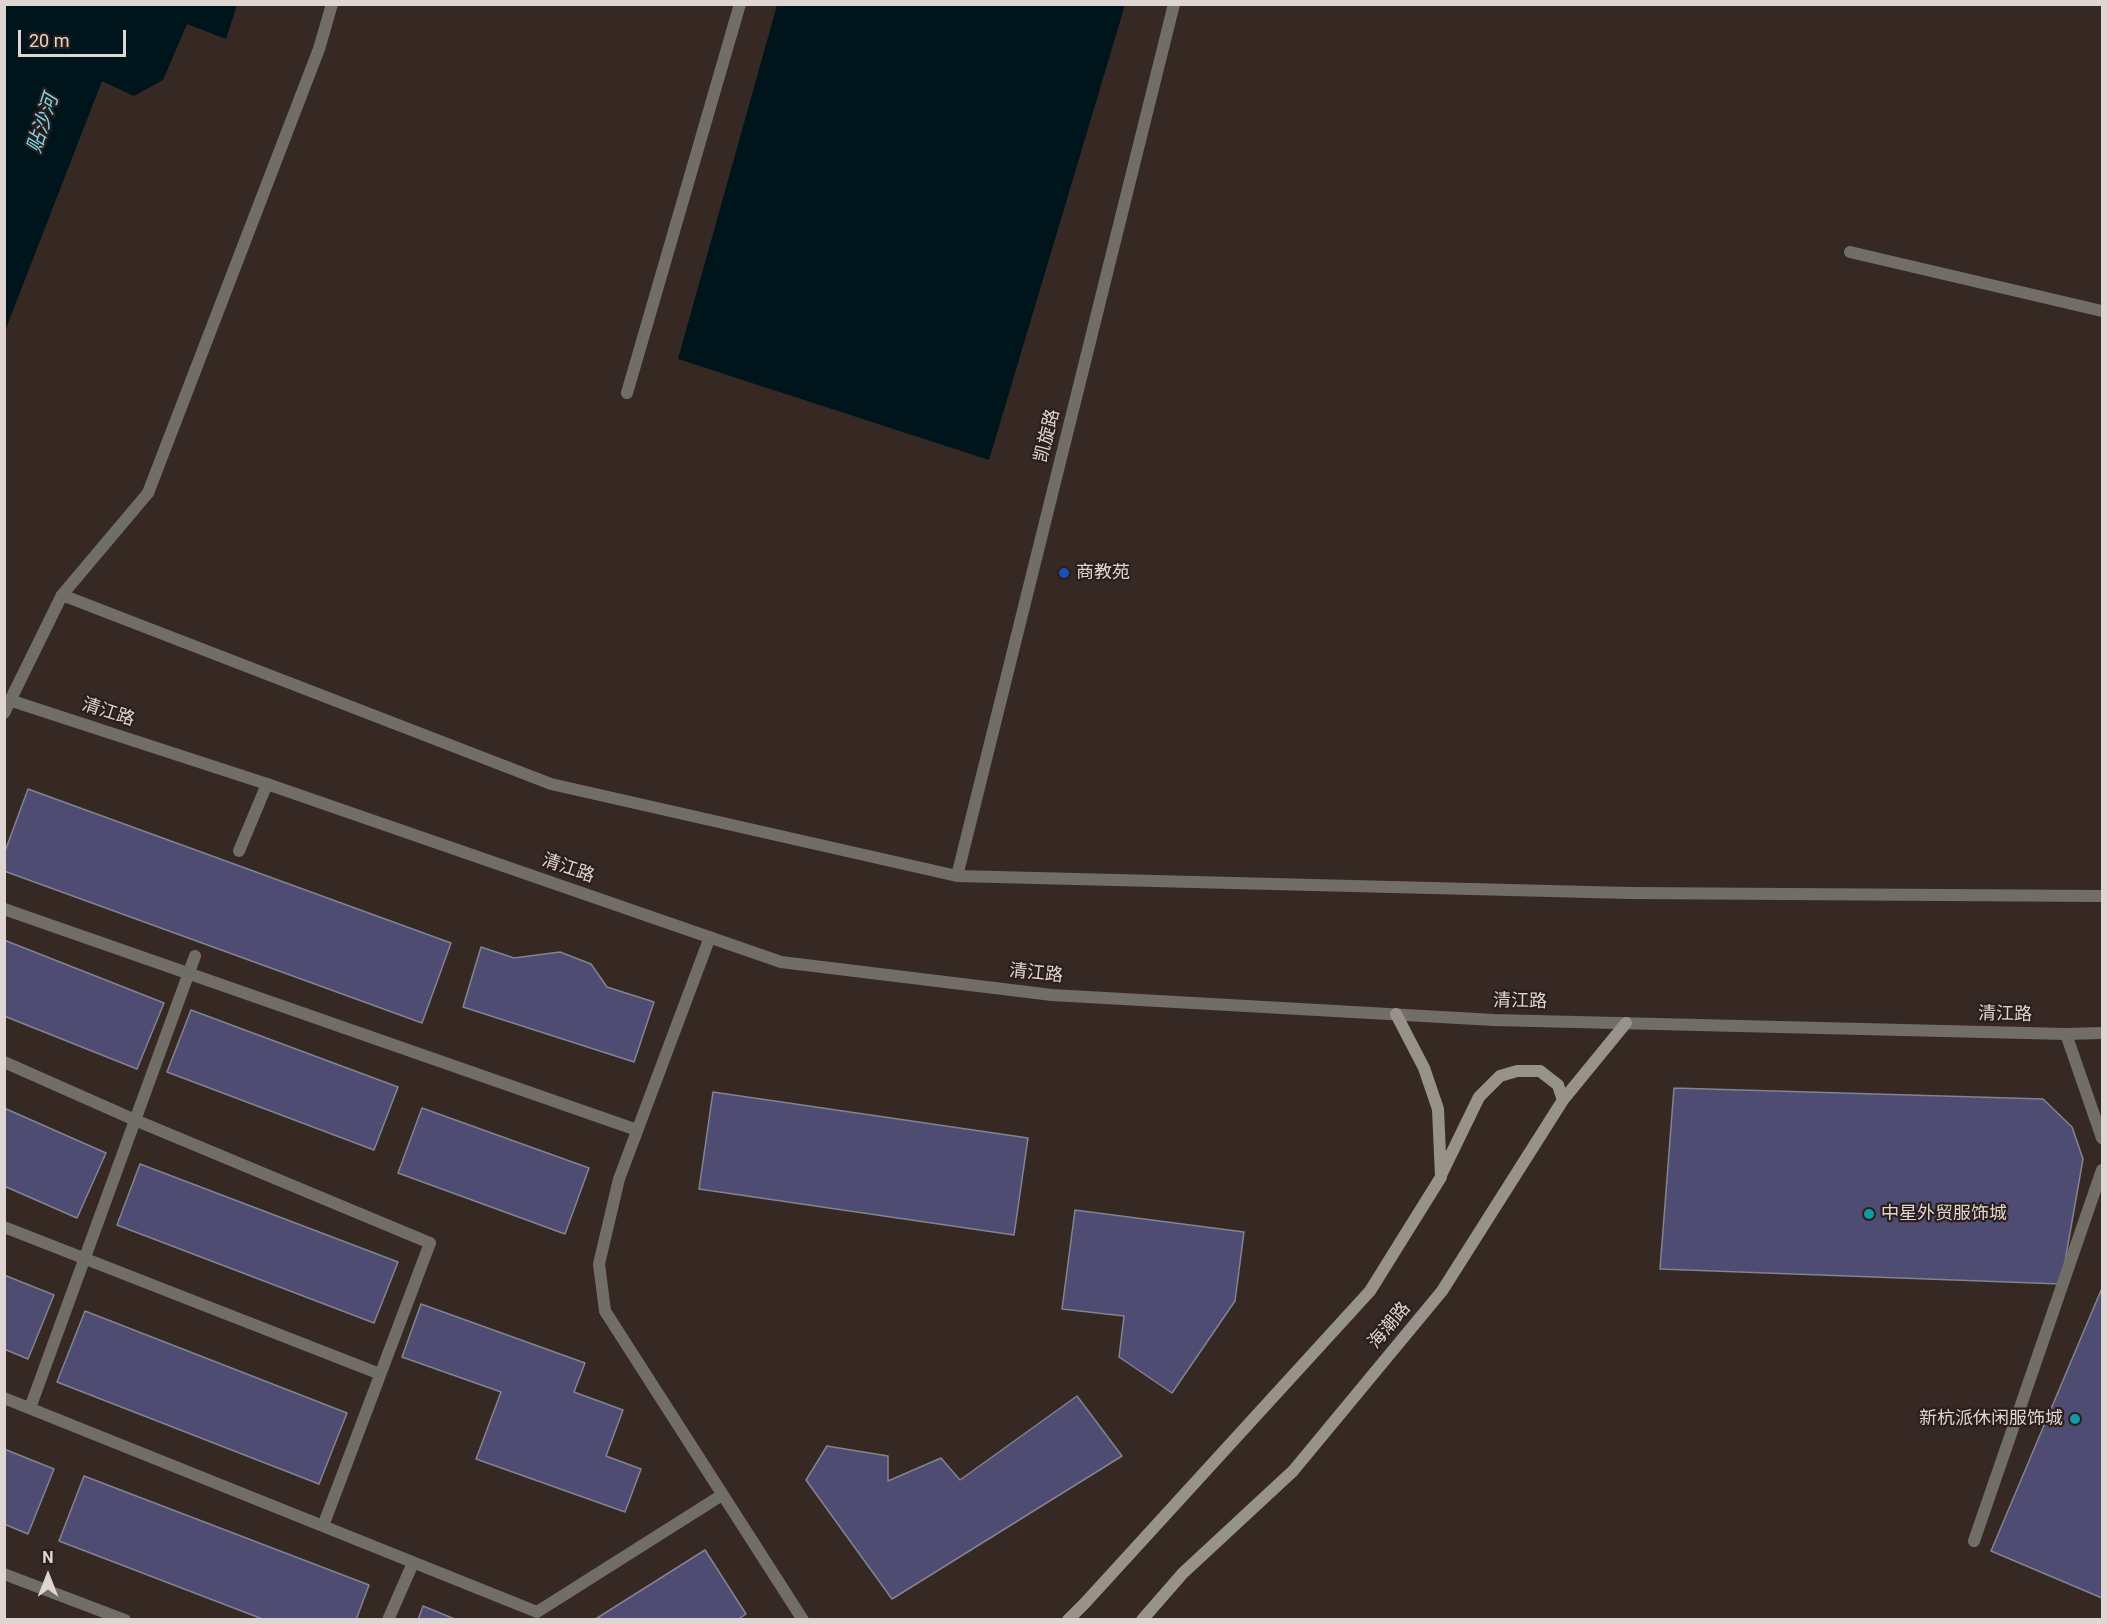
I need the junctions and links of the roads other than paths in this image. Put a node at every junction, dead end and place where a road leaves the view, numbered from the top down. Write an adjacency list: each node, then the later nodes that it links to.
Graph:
1 (332, 4): 7 (street)
2 (740, 4): 6 (street)
3 (1174, 4): 12 (street, 凯旋路)
4 (1850, 252): 5 (street)
5 (2103, 311)
6 (627, 393)
7 (62, 595): 8 (street); 12 (street)
8 (9, 700): 9 (street); 10 (street, 清江路)
9 (4, 713)
10 (267, 784): 11 (street); 15 (street, 清江路)
11 (239, 850)
12 (957, 876): 13 (street)
13 (2103, 896)
14 (4, 909): 17 (street)
15 (710, 937): 18 (street, 清江路); 25 (street)
16 (195, 956): 17 (street)
17 (188, 974): 24 (street); 25 (street)
18 (1396, 1014): 19 (street, 清江路); 28 (main road)
19 (1626, 1023): 21 (street, 清江路); 23 (main road, 海潮路)
20 (2103, 1033): 21 (street, 清江路)
21 (2066, 1034): 26 (street)
22 (4, 1062): 24 (street)
23 (1563, 1100): 28 (main road, 海潮路); 43 (main road, 海潮路)
24 (135, 1120): 30 (street); 31 (street)
25 (636, 1130): 34 (street)
26 (2103, 1138)
27 (2103, 1170): 36 (street)
28 (1441, 1177): 42 (main road, 海潮路)
29 (4, 1227): 30 (street)
30 (84, 1259): 31 (street); 33 (street)
31 (380, 1374): 35 (street)
32 (4, 1398): 33 (street)
33 (30, 1408): 35 (street)
34 (722, 1494): 37 (street); 41 (street)
35 (323, 1526): 37 (street)
36 (1974, 1541)
37 (413, 1563): 40 (street)
38 (4, 1574): 39 (street)
39 (125, 1620)
40 (388, 1620)
41 (803, 1620)
42 (1068, 1620)
43 (1142, 1620)

